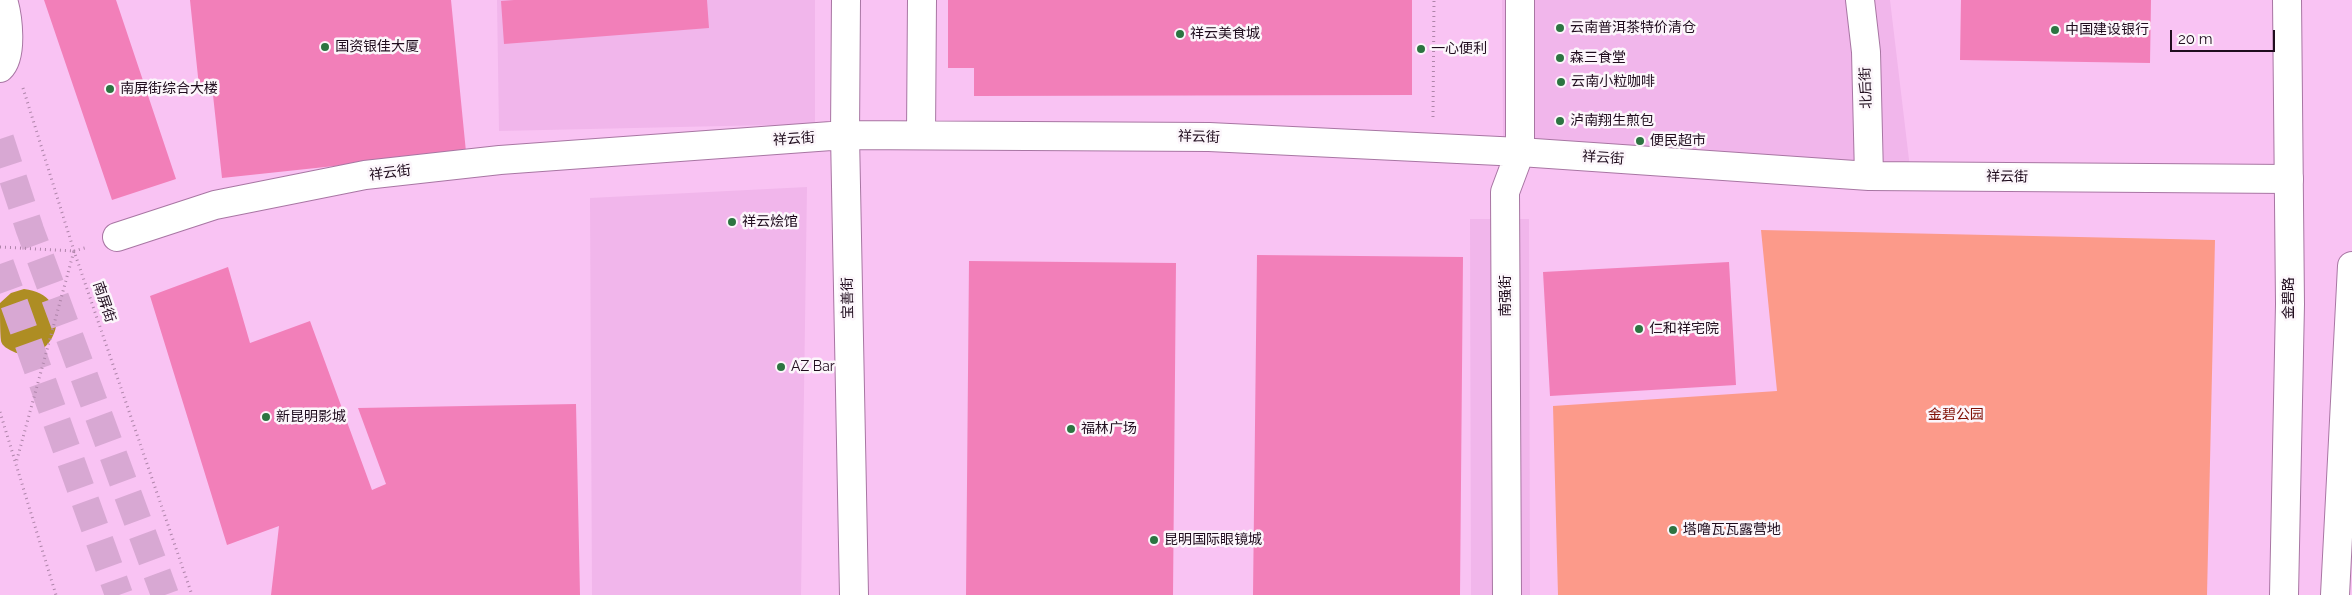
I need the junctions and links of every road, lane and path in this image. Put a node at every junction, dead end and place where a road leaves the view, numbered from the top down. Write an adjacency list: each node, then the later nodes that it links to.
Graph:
1 (3, 0): 8 (street)
2 (846, 0): 10 (street, 宝善街)
3 (922, 0): 11 (street)
4 (1434, 0): 12 (path)
5 (1520, 0): 13 (street, 南强街)
6 (1860, 0): 14 (street, 北后街)
7 (2287, 0): 15 (street, 金碧路)
8 (0, 68)
9 (22, 84): 18 (path, 南屏街)
10 (845, 135): 11 (street, 祥云街); 16 (street, 祥云街); 24 (street, 宝善街)
11 (921, 135): 12 (street, 祥云街)
12 (1433, 147): 13 (street, 祥云街)
13 (1520, 152): 14 (street, 祥云街); 25 (street, 南强街)
14 (1869, 176): 15 (street, 祥云街)
15 (2289, 179): 26 (street, 金碧路)
16 (117, 237)
17 (0, 247): 18 (path)
18 (74, 251): 21 (path); 23 (path, 南屏街)
19 (2352, 266): 27 (street)
20 (0, 412): 21 (path)
21 (16, 463): 22 (path)
22 (56, 595)
23 (192, 595)
24 (854, 595)
25 (1507, 595)
26 (2284, 595)
27 (2335, 595)

